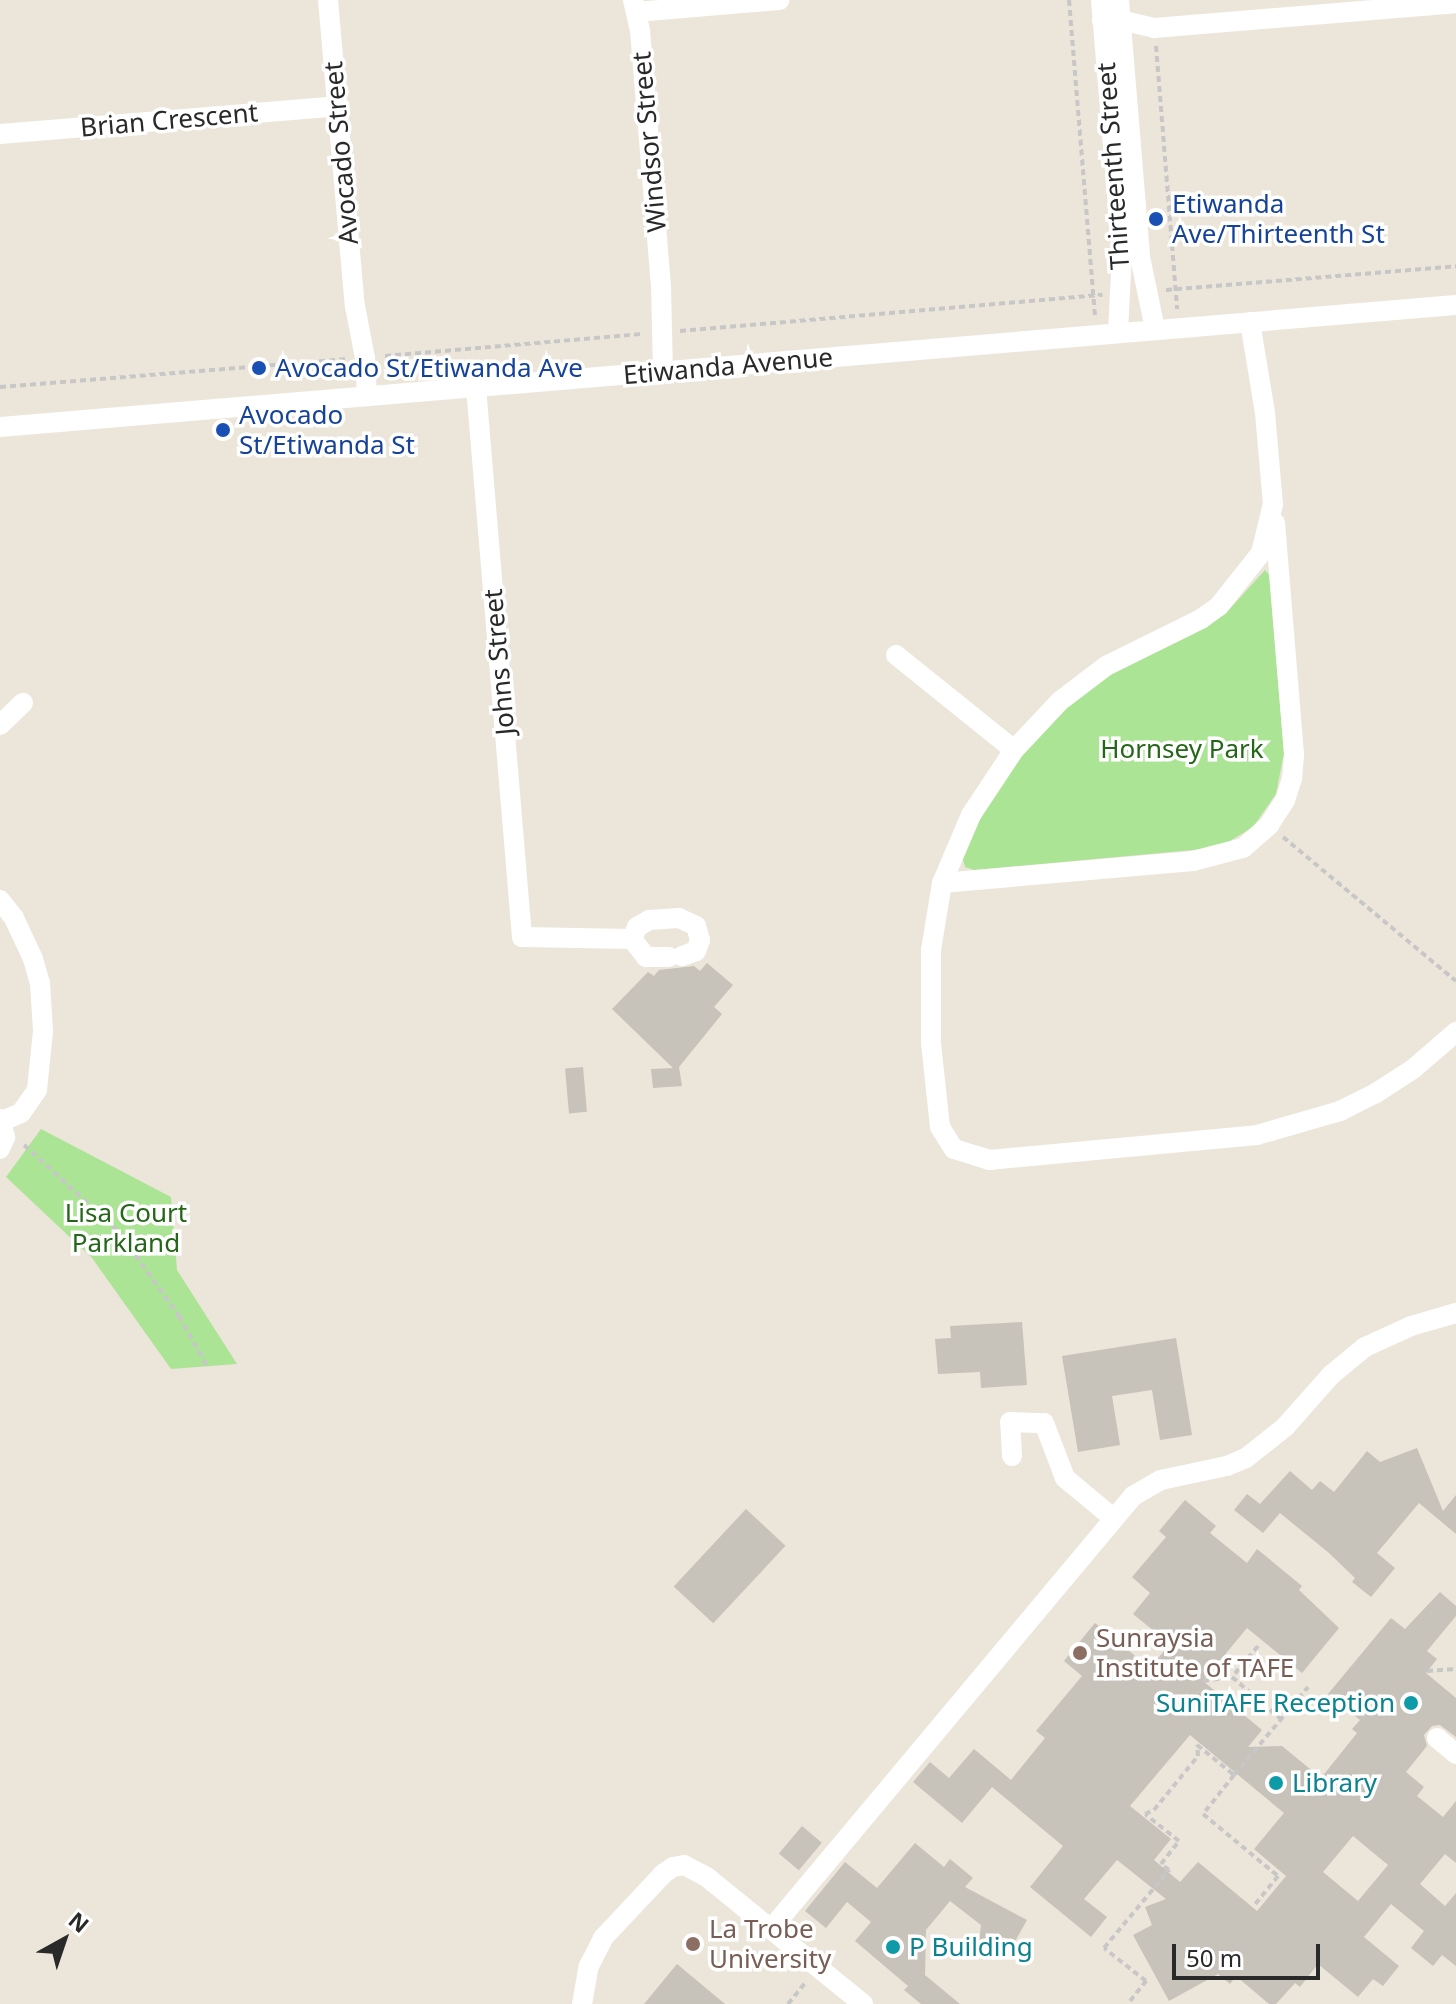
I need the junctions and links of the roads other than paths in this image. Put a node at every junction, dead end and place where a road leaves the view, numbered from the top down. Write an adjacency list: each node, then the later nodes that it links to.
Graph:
1 (328, 0): 7 (street, Avocado Street)
2 (780, 0): 5 (street)
3 (1101, 0): 6 (street, Thirteenth Street)
4 (1455, 2): 6 (street)
5 (634, 6): 13 (street, Windsor Street)
6 (1114, 25): 11 (street, Thirteenth Street); 12 (street, Thirteenth Street)
7 (337, 106): 8 (street, Brian Crescent); 15 (street, Avocado Street)
8 (0, 134)
9 (1456, 305): 10 (street, Etiwanda Avenue)
10 (1257, 322): 11 (street, Etiwanda Avenue); 17 (street)
11 (1155, 329): 12 (street, Etiwanda Avenue)
12 (1118, 332): 13 (street, Etiwanda Avenue)
13 (669, 371): 14 (street, Etiwanda Avenue)
14 (476, 387): 15 (street, Etiwanda Avenue); 24 (street, Johns Street)
15 (361, 397): 16 (street, Etiwanda Avenue)
16 (0, 427)
17 (1273, 504): 21 (street); 22 (street)
18 (896, 655): 21 (street)
19 (23, 703): 20 (street)
20 (0, 725)
21 (1014, 750): 22 (street)
22 (942, 883): 25 (street)
23 (0, 900): 26 (street)
24 (632, 939): 24 (street)
25 (1456, 1032)
26 (40, 1055): 27 (street); 28 (street)
27 (0, 1109)
28 (0, 1121): 29 (street)
29 (0, 1149)
30 (1456, 1313): 32 (street)
31 (1012, 1456): 32 (street)
32 (1113, 1518): 35 (street)
33 (1437, 1738): 34 (street)
34 (1456, 1754)
35 (771, 1929): 36 (street); 37 (street)
36 (582, 2004)
37 (863, 2004)

